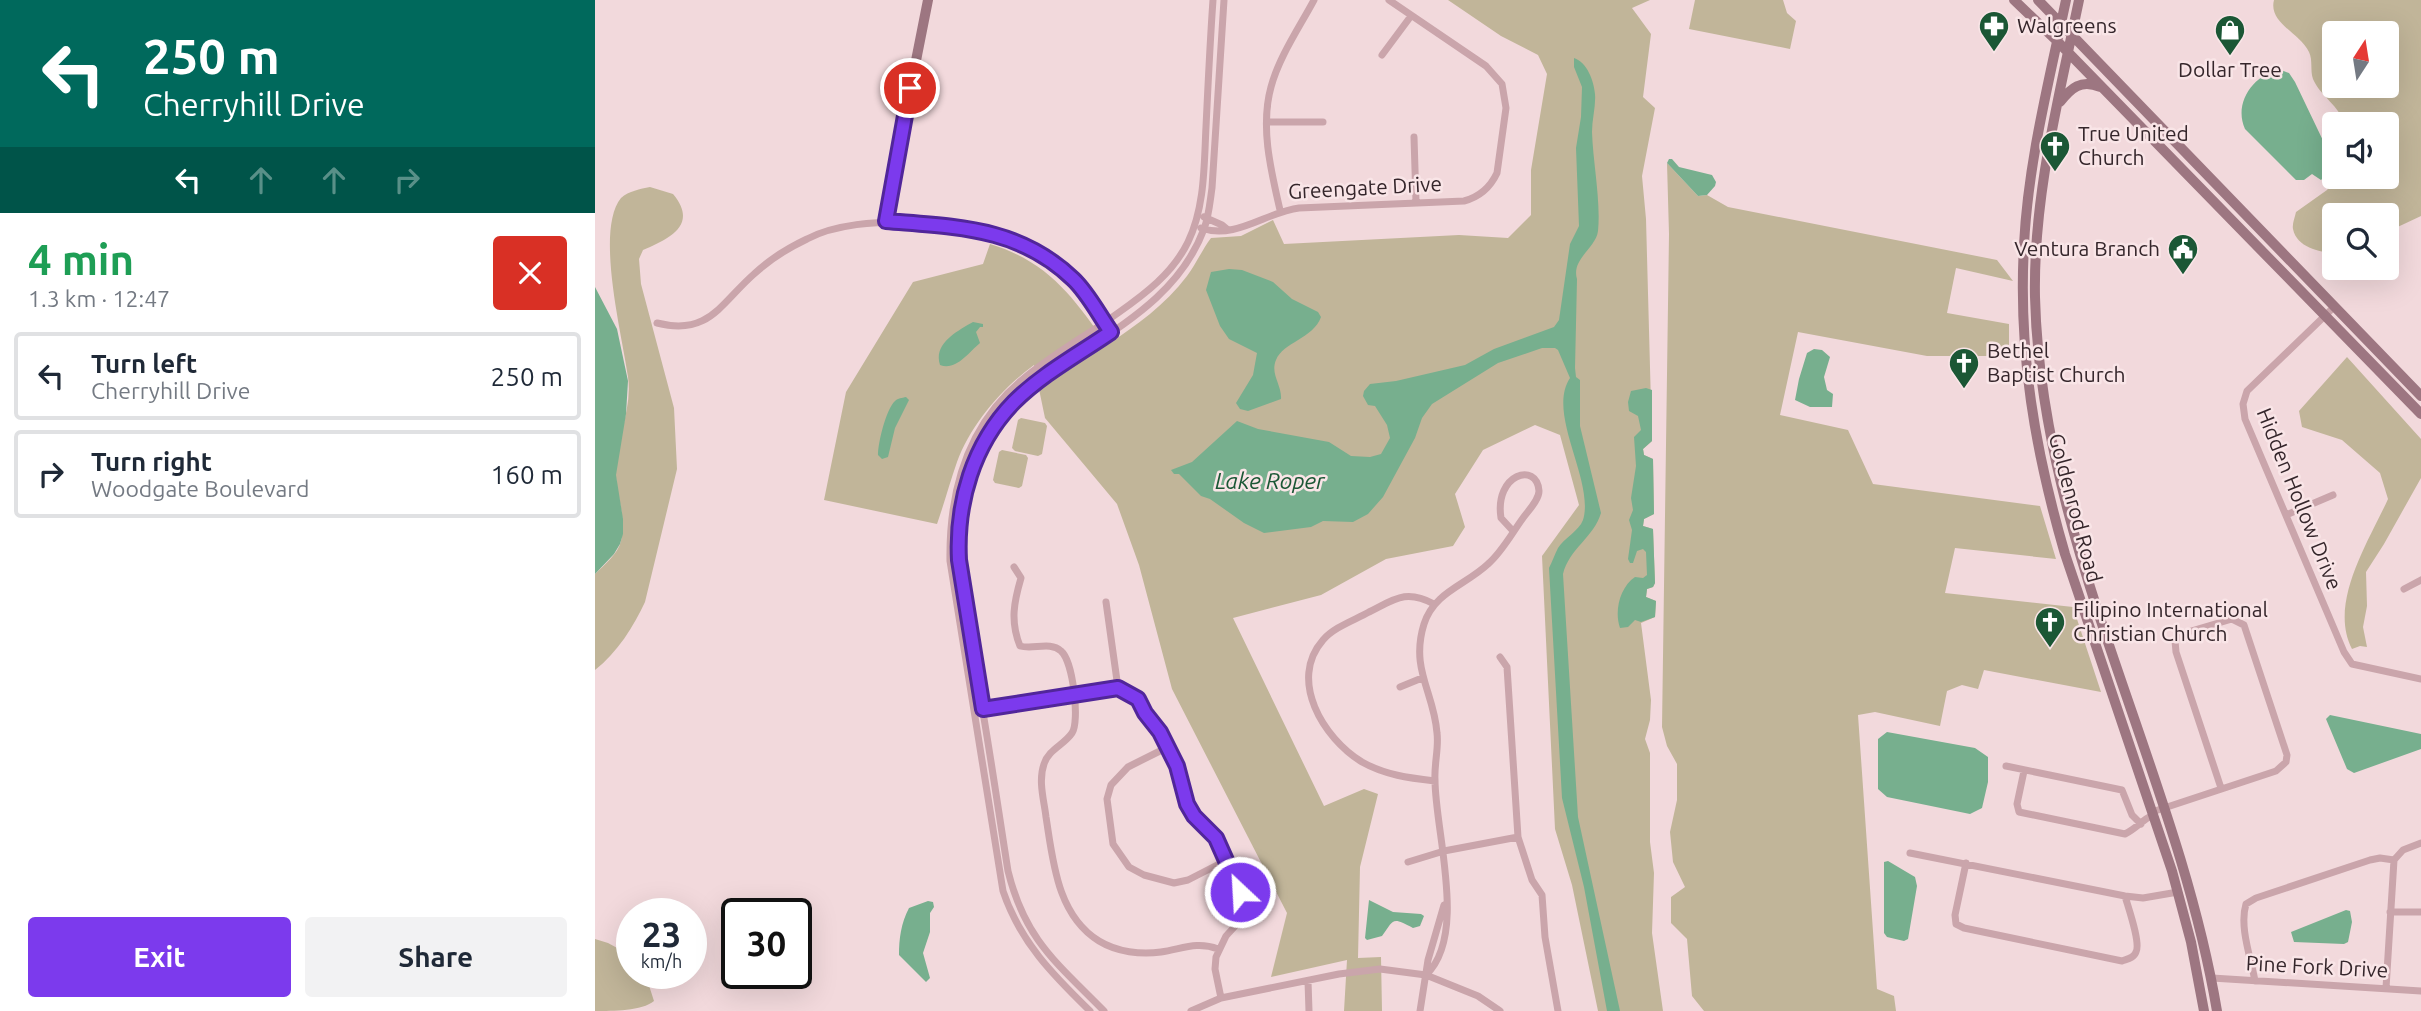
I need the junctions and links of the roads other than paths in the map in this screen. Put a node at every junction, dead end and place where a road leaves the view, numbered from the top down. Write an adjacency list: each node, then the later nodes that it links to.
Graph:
1 (928, 0): 18 (main road)
2 (1213, 0): 21 (street)
3 (1224, 0): 22 (street)
4 (1314, 0): 19 (street)
5 (1389, 0): 10 (street)
6 (2014, 0): 13 (main road)
7 (2038, 0): 11 (main road)
8 (2066, 0): 11 (main road, Goldenrod Road)
9 (2079, 0): 12 (main road, Goldenrod Road)
10 (1411, 16): 15 (street); 26 (street, Greengate Drive)
11 (2061, 23): 12 (main road); 13 (main road, Goldenrod Road)
12 (2072, 34): 14 (main road, Goldenrod Road); 25 (main road)
13 (2057, 41): 14 (main road); 24 (main road, Goldenrod Road)
14 (2068, 52): 16 (main road); 17 (main road, Goldenrod Road)
15 (1382, 55)
16 (2103, 89): 17 (main road); 28 (main road)
17 (2057, 106): 35 (main road, Goldenrod Road)
18 (906, 111): 31 (street)
19 (1267, 121): 20 (street); 27 (street)
20 (1323, 122)
21 (1206, 130): 22 (street); 29 (street)
22 (1216, 131): 30 (street)
23 (1414, 137): 26 (street)
24 (2037, 142): 35 (main road); 36 (main road, Goldenrod Road)
25 (2231, 200): 28 (street); 37 (main road)
26 (1416, 202): 27 (street, Greengate Drive)
27 (1280, 210): 34 (street, Greengate Drive)
28 (2220, 210): 38 (main road)
29 (1197, 215): 30 (street); 32 (street)
30 (1207, 218): 33 (street); 34 (street)
31 (886, 221): 39 (street); 40 (street)
32 (1194, 225): 33 (street, Greengate Drive); 40 (street)
33 (1205, 229): 34 (street, Greengate Drive); 41 (street)
34 (1228, 230)
35 (2036, 274): 42 (main road, Goldenrod Road)
36 (2023, 276): 42 (main road); 49 (main road, Goldenrod Road)
37 (2335, 307): 38 (street, Hidden Hollow Drive); 43 (main road)
38 (2325, 314): 44 (main road); 46 (street, Hidden Hollow Drive)
39 (657, 323)
40 (1105, 323): 41 (street); 50 (street)
41 (1111, 332): 51 (street)
42 (2041, 376): 48 (main road, Goldenrod Road)
43 (2421, 396)
44 (2421, 414)
45 (2333, 495): 46 (street)
46 (2286, 515): 61 (street, Hidden Hollow Drive)
47 (1513, 531): 47 (street); 57 (street)
48 (2078, 550): 49 (street); 72 (main road, Goldenrod Road)
49 (2065, 554): 73 (main road, Goldenrod Road)
50 (950, 561): 51 (street); 53 (street)
51 (960, 564): 53 (street); 59 (street)
52 (1014, 567): 64 (street)
53 (951, 570): 59 (street)
54 (2421, 580): 55 (street)
55 (2404, 589)
56 (1106, 602): 63 (street)
57 (1434, 604): 60 (street); 70 (street)
58 (1500, 657): 75 (street)
59 (972, 673): 65 (street); 66 (street)
60 (1422, 678): 62 (street); 70 (street)
61 (2421, 680)
62 (1400, 687)
63 (1118, 688): 64 (street); 67 (street)
64 (1074, 695): 65 (street); 89 (street)
65 (983, 709): 66 (street); 83 (street)
66 (974, 710): 85 (street)
67 (1168, 747): 80 (street); 80 (street)
68 (2006, 766): 69 (street)
69 (2024, 771): 74 (street); 74 (street)
70 (1434, 781): 77 (street)
71 (2221, 788): 71 (street); 72 (street)
72 (2164, 808): 73 (street); 91 (main road, Goldenrod Road)
73 (2153, 816): 74 (street); 84 (main road, Goldenrod Road)
74 (2141, 824)
75 (1518, 837): 77 (street); 105 (street)
76 (2421, 843): 79 (street)
77 (1444, 851): 81 (street); 90 (street)
78 (1910, 853): 82 (street)
79 (2394, 860): 87 (street); 93 (street)
80 (1225, 861): 89 (street)
81 (1408, 862)
82 (1966, 863): 86 (street); 86 (street)
83 (1013, 892): 85 (street); 96 (street)
84 (2178, 892): 86 (street); 106 (main road, Goldenrod Road)
85 (1004, 895): 98 (street)
86 (2125, 896)
87 (2390, 912): 88 (street); 94 (street)
88 (2421, 912)
89 (1218, 949): 97 (street)
90 (1426, 975): 92 (street); 103 (street); 104 (street)
91 (2212, 978): 93 (street, Pine Fork Drive); 107 (main road, Goldenrod Road)
92 (1308, 981): 97 (street); 102 (street)
93 (2255, 981): 94 (street, Pine Fork Drive)
94 (2386, 988): 95 (street, Pine Fork Drive)
95 (2421, 991)
96 (1089, 996): 98 (street); 100 (street)
97 (1221, 998): 101 (street)
98 (1082, 1004): 99 (street)
99 (1090, 1011)
100 (1104, 1011)
101 (1191, 1011)
102 (1309, 1011)
103 (1420, 1011)
104 (1500, 1011)
105 (1558, 1011)
106 (2204, 1011)
107 (2217, 1011)

